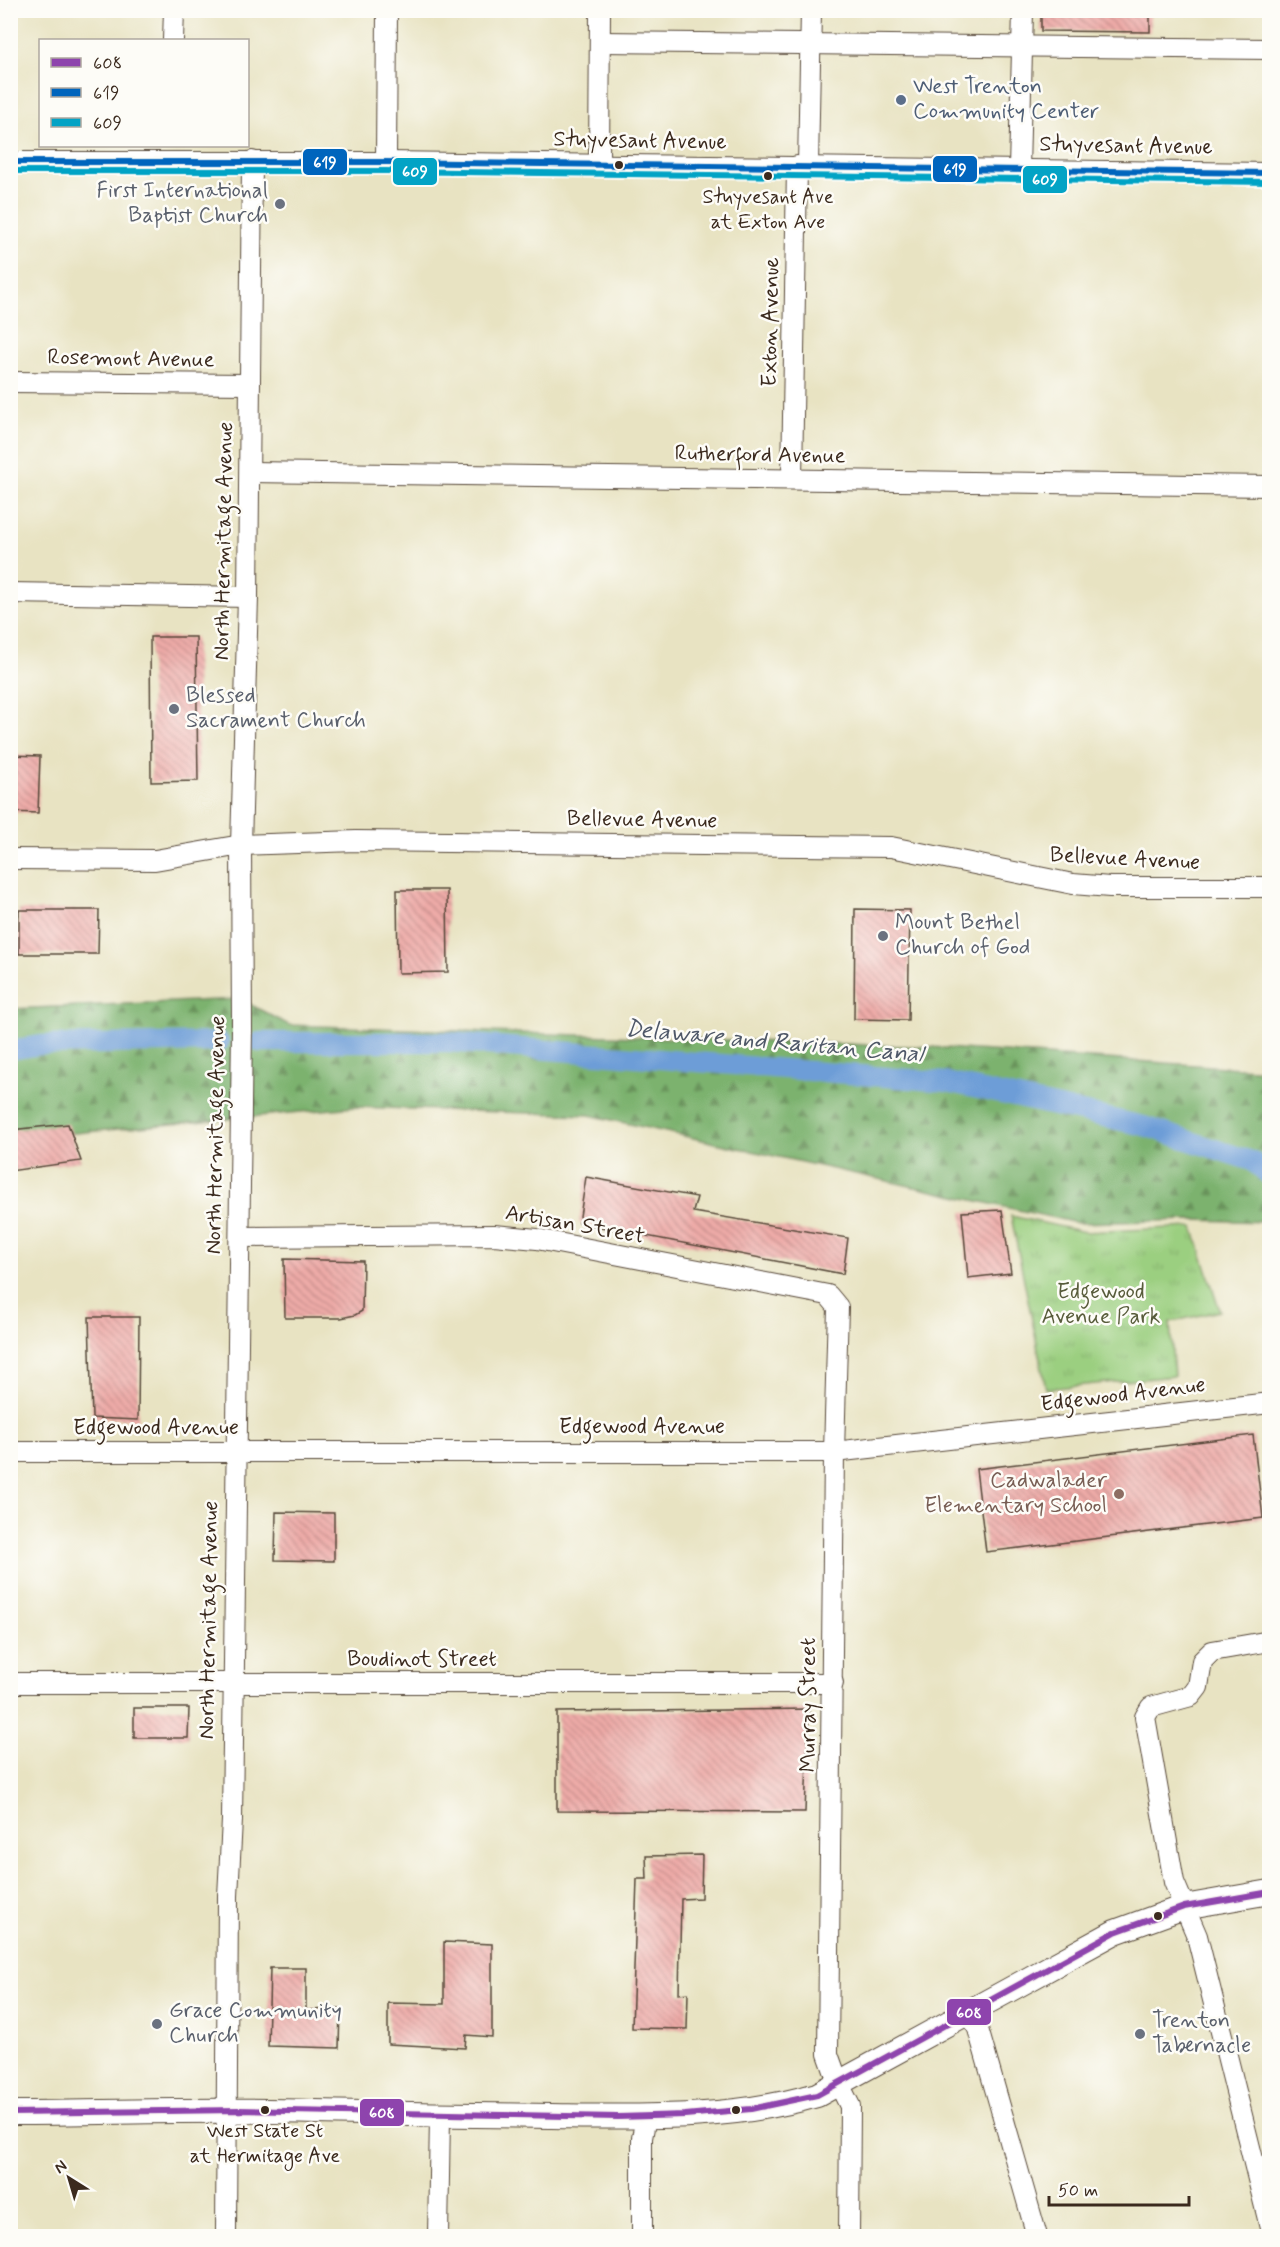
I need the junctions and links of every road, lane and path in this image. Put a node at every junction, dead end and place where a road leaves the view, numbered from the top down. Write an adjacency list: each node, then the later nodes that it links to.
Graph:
1 (174, 10): 6 (street)
2 (387, 10): 14 (street)
3 (600, 10): 7 (street)
4 (812, 10): 8 (street, Exton Avenue)
5 (1023, 10): 9 (street)
6 (173, 39)
7 (600, 42): 8 (street); 15 (street)
8 (811, 44): 9 (street); 16 (street, Exton Avenue)
9 (1023, 47): 10 (street); 17 (street)
10 (1269, 49)
11 (175, 153): 12 (street, Stuyvesant Avenue); 13 (street, Stuyvesant Avenue)
12 (252, 161): 14 (street, Stuyvesant Avenue); 20 (street, North Hermitage Avenue)
13 (10, 162)
14 (386, 162): 15 (street, Stuyvesant Avenue)
15 (599, 165): 16 (street, Stuyvesant Avenue)
16 (803, 166): 17 (street, Stuyvesant Avenue); 22 (street, Exton Avenue)
17 (1020, 168): 18 (street, Stuyvesant Avenue)
18 (1269, 173)
19 (10, 382): 20 (street, Rosemont Avenue)
20 (250, 384): 21 (street, North Hermitage Avenue)
21 (250, 472): 22 (street, Rutherford Avenue); 25 (street, North Hermitage Avenue)
22 (792, 479): 23 (street, Rutherford Avenue)
23 (1269, 486)
24 (10, 593): 25 (street)
25 (248, 597): 26 (street, North Hermitage Avenue)
26 (241, 844): 27 (street, Bellevue Avenue); 28 (street, Bellevue Avenue); 29 (street, North Hermitage Avenue)
27 (10, 859)
28 (1269, 887)
29 (240, 1237): 30 (street, Artisan Street); 33 (street, North Hermitage Avenue)
30 (837, 1326): 34 (street, Murray Street)
31 (1269, 1403): 34 (street, Edgewood Avenue)
32 (10, 1452): 33 (street, Edgewood Avenue)
33 (236, 1452): 34 (street, Edgewood Avenue); 37 (street, North Hermitage Avenue)
34 (834, 1452): 38 (street, Murray Street)
35 (1269, 1641): 40 (street)
36 (10, 1683): 37 (street, Boudinot Street)
37 (232, 1683): 38 (street, Boudinot Street); 43 (street, North Hermitage Avenue)
38 (832, 1683): 42 (street, Murray Street)
39 (1269, 1892): 40 (street)
40 (1184, 1907): 41 (street); 47 (street)
41 (968, 2010): 42 (street); 52 (street)
42 (838, 2082): 46 (street); 51 (street, Murray Street)
43 (226, 2109): 44 (street); 45 (street); 48 (street, North Hermitage Avenue)
44 (10, 2113)
45 (440, 2116): 46 (street); 49 (street)
46 (646, 2117): 50 (street)
47 (1269, 2227)
48 (226, 2236)
49 (438, 2236)
50 (642, 2236)
51 (849, 2236)
52 (1037, 2236)

